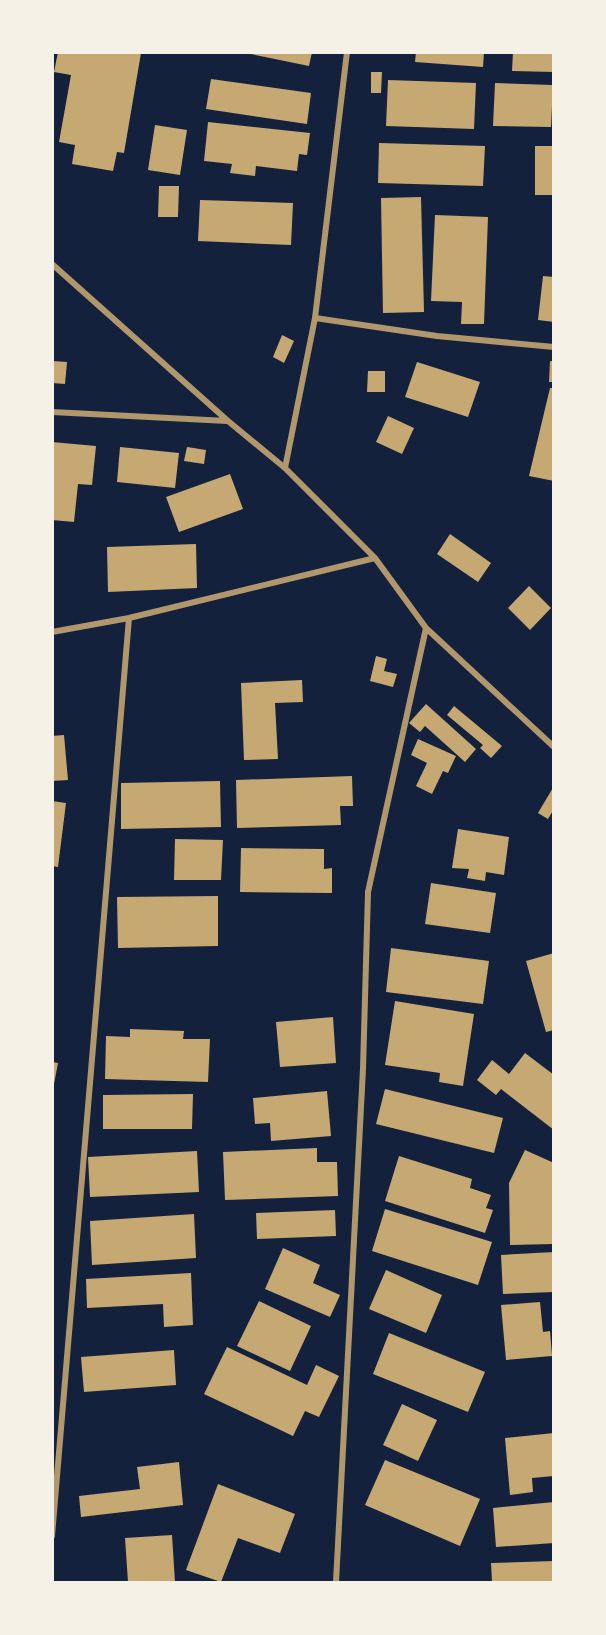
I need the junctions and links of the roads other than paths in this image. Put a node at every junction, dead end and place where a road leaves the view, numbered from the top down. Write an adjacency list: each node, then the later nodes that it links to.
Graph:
1 (347, 52): 3 (street)
2 (52, 264): 6 (street)
3 (315, 318): 4 (street); 7 (street)
4 (554, 347)
5 (52, 412): 6 (street)
6 (228, 421): 7 (street)
7 (285, 468): 8 (street)
8 (375, 558): 9 (street); 10 (street)
9 (129, 618): 11 (street); 13 (street)
10 (426, 628): 12 (street); 14 (street)
11 (52, 632)
12 (554, 747)
13 (52, 1536)
14 (336, 1582)

